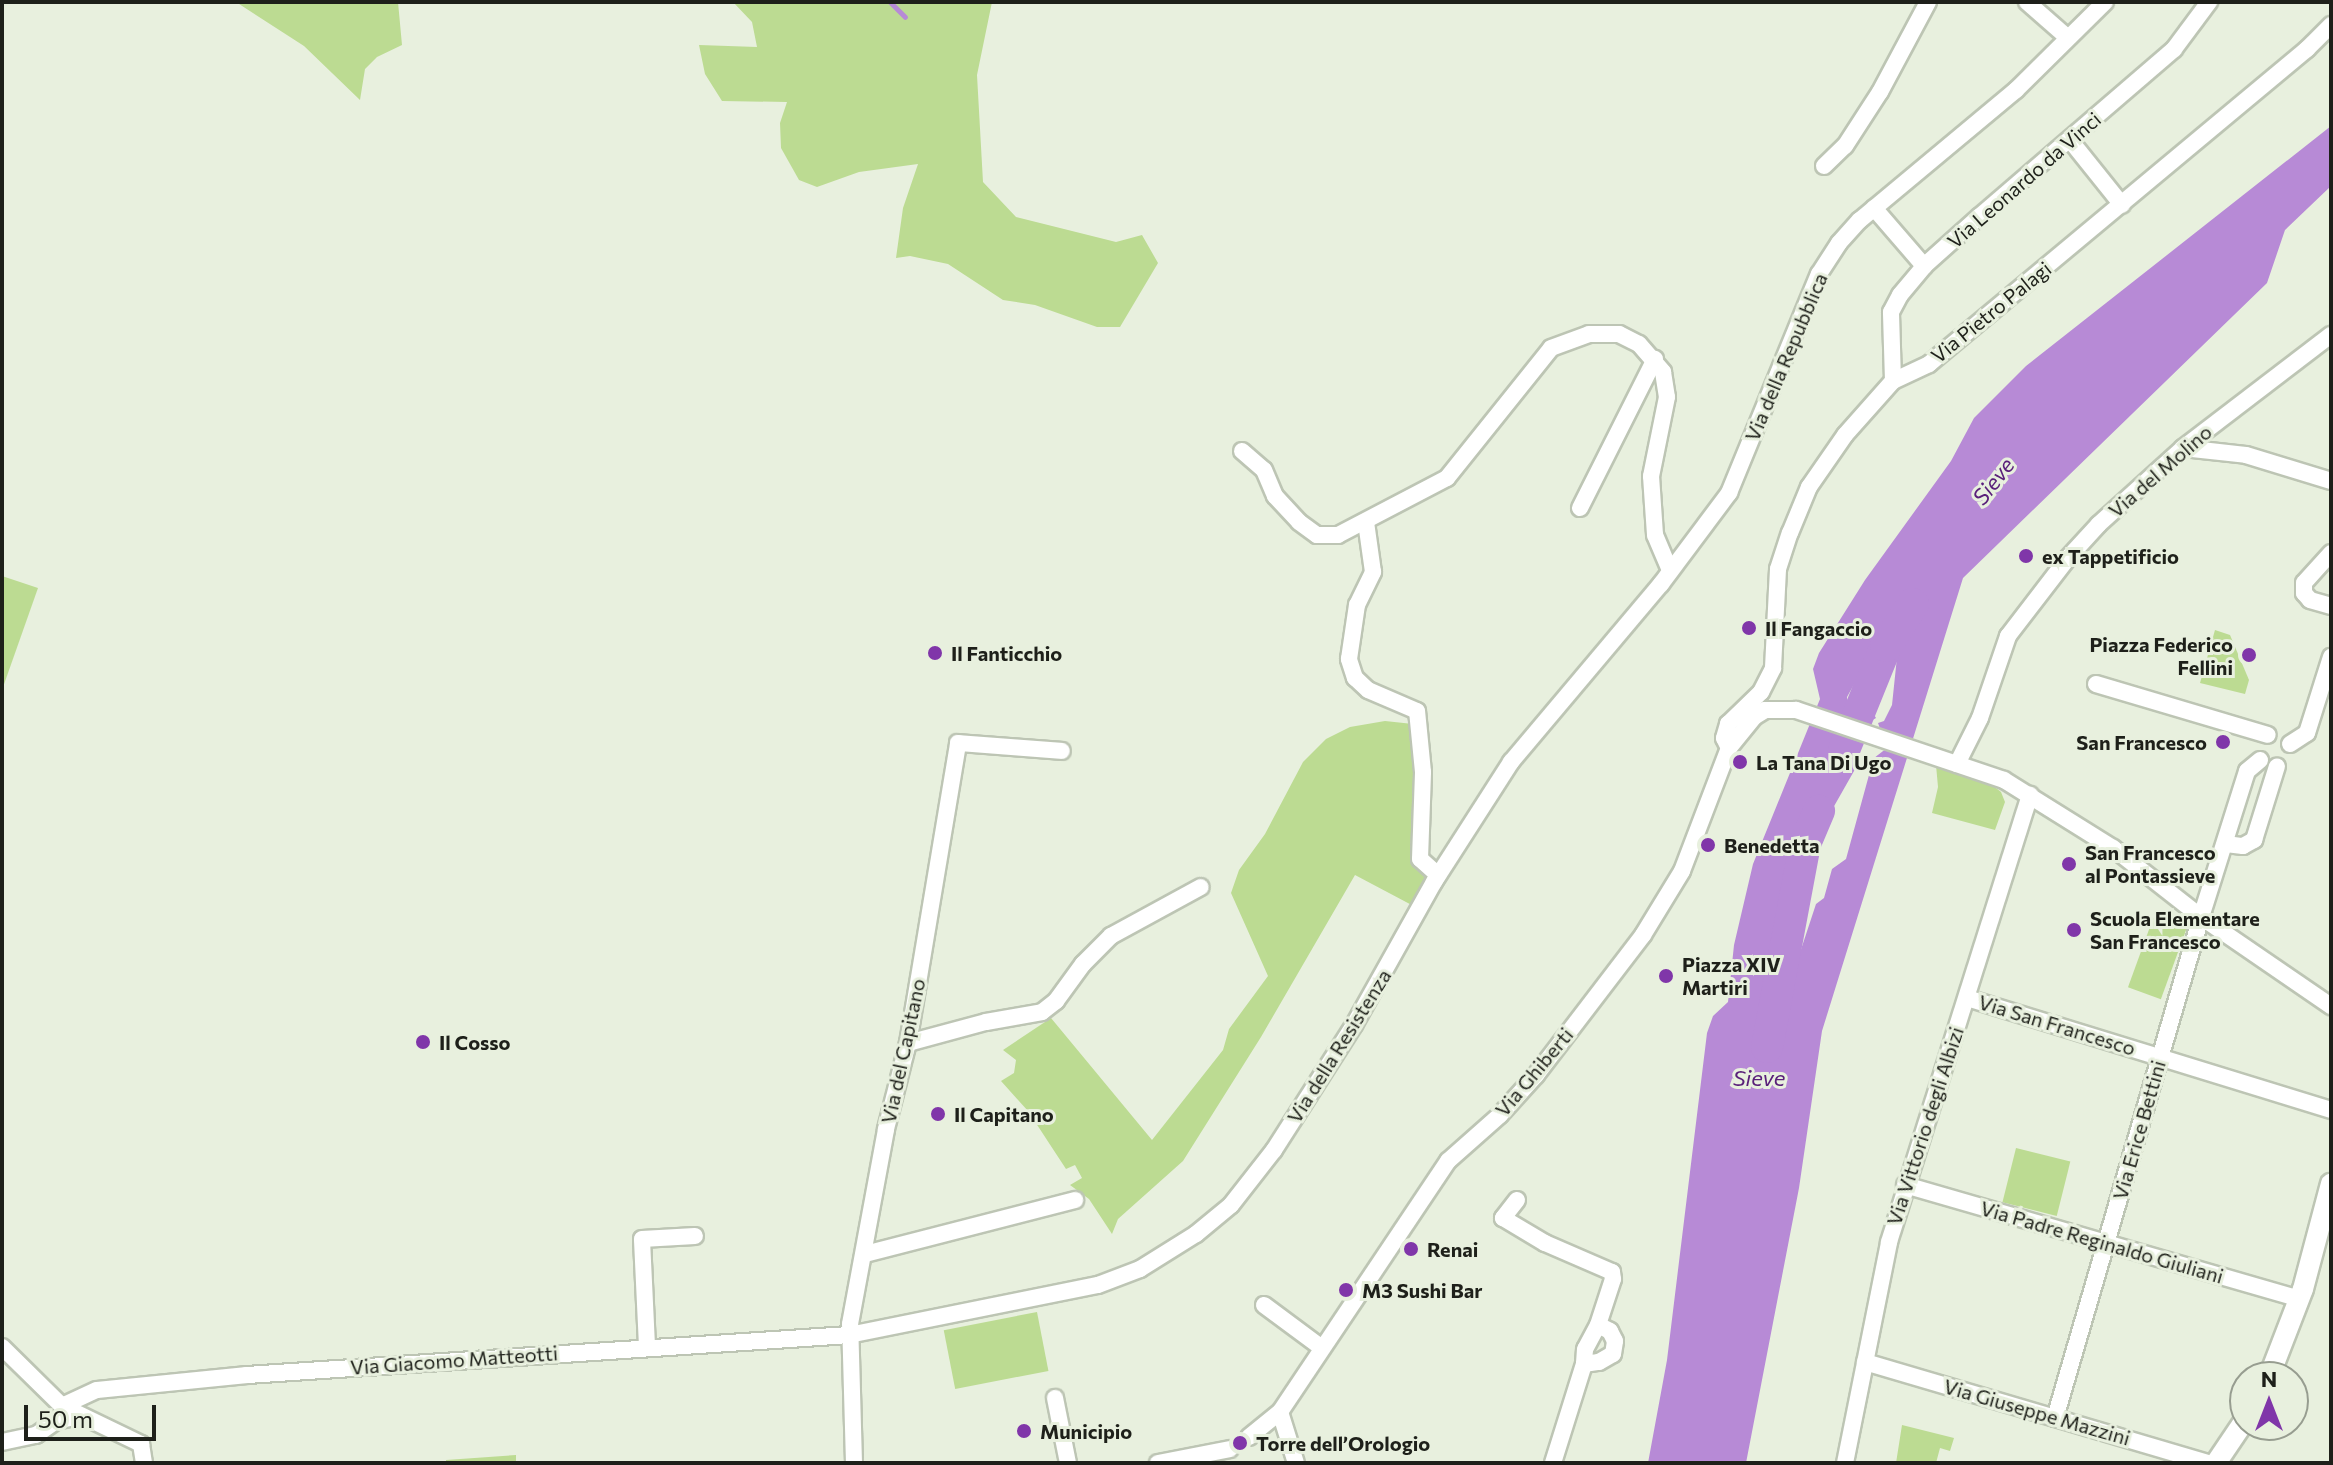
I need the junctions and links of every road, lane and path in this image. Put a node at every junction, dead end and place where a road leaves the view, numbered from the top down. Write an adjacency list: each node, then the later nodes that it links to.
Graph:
1 (1928, 2): 8 (street)
2 (2027, 2): 6 (street)
3 (2105, 2): 6 (street, Via della Repubblica)
4 (2209, 2): 7 (street, Via Leonardo da Vinci)
5 (2331, 25): 9 (street, Via Pietro Palagi)
6 (2067, 37): 10 (street, Via della Repubblica)
7 (2070, 140): 9 (street); 11 (street, Via Leonardo da Vinci)
8 (1824, 166)
9 (2122, 205): 14 (street, Via Pietro Palagi)
10 (1874, 208): 11 (street); 21 (street, Via della Repubblica)
11 (1924, 266): 14 (street, Via Leonardo da Vinci)
12 (2331, 335): 15 (street, Via del Molino)
13 (1655, 359): 18 (street); 19 (street); 21 (street)
14 (1893, 381): 27 (street, Via Pietro Palagi)
15 (2183, 448): 17 (street); 30 (street, Via del Molino)
16 (1242, 451): 19 (street)
17 (2331, 481)
18 (1580, 508)
19 (1366, 522): 34 (street)
20 (2331, 553): 22 (street)
21 (1670, 571): 34 (street, Via della Repubblica)
22 (2331, 606)
23 (2331, 657): 26 (street)
24 (2096, 684): 25 (street)
25 (2268, 735): 26 (street); 29 (street, Via Erice Bettini)
26 (2290, 744): 31 (street)
27 (1729, 748): 30 (street, Via Ghiberti); 55 (street, Via Ghiberti)
28 (1062, 751): 39 (street, Via del Capitano)
29 (2260, 760): 31 (street); 33 (street, Via Erice Bettini)
30 (1957, 764): 32 (street)
31 (2277, 766): 33 (street)
32 (2030, 795): 36 (street); 37 (street, Via Vittorio degli Albizi)
33 (2226, 844): 36 (street, Via Erice Bettini)
34 (1433, 883): 52 (street, Via della Resistenza)
35 (1201, 887): 39 (street)
36 (2201, 917): 38 (street); 40 (street, Via Erice Bettini)
37 (1967, 998): 40 (street, Via San Francesco); 43 (street, Via Vittorio degli Albizi)
38 (2331, 1006)
39 (908, 1043): 48 (street, Via del Capitano)
40 (2160, 1055): 41 (street, Via San Francesco); 47 (street, Via Erice Bettini)
41 (2331, 1110)
42 (2331, 1184): 49 (street)
43 (1905, 1185): 47 (street, Via Padre Reginaldo Giuliani); 57 (street, Via Vittorio degli Albizi)
44 (1075, 1200): 48 (street)
45 (1517, 1200): 51 (street)
46 (695, 1236): 53 (street)
47 (2106, 1244): 49 (street, Via Padre Reginaldo Giuliani); 63 (street, Via Erice Bettini)
48 (865, 1254): 52 (street, Via del Capitano)
49 (2299, 1299): 56 (street)
50 (1264, 1305): 55 (street)
51 (1598, 1325): 58 (street); 58 (street)
52 (849, 1335): 53 (street, Via Giacomo Matteotti); 69 (street, Via del Capitano)
53 (647, 1346): 60 (street, Via Giacomo Matteotti)
54 (2, 1347): 60 (street)
55 (1322, 1348): 61 (street, Via Ghiberti)
56 (2275, 1361)
57 (1865, 1362): 63 (street, Via Giuseppe Mazzini); 74 (street, Via Vittorio degli Albizi)
58 (1584, 1364): 73 (street)
59 (1055, 1398): 70 (street)
60 (62, 1406): 62 (street)
61 (1280, 1412): 64 (street, Via Ghiberti); 72 (street)
62 (79, 1416): 66 (street); 68 (street)
63 (2055, 1418): 75 (street, Via Giuseppe Mazzini)
64 (1249, 1437)
65 (2231, 1441): 76 (street)
66 (2, 1442)
67 (1230, 1449): 71 (street)
68 (144, 1463)
69 (854, 1463)
70 (1068, 1463)
71 (1158, 1463)
72 (1296, 1463)
73 (1553, 1463)
74 (1845, 1463)
75 (2208, 1463)
76 (2216, 1463)

